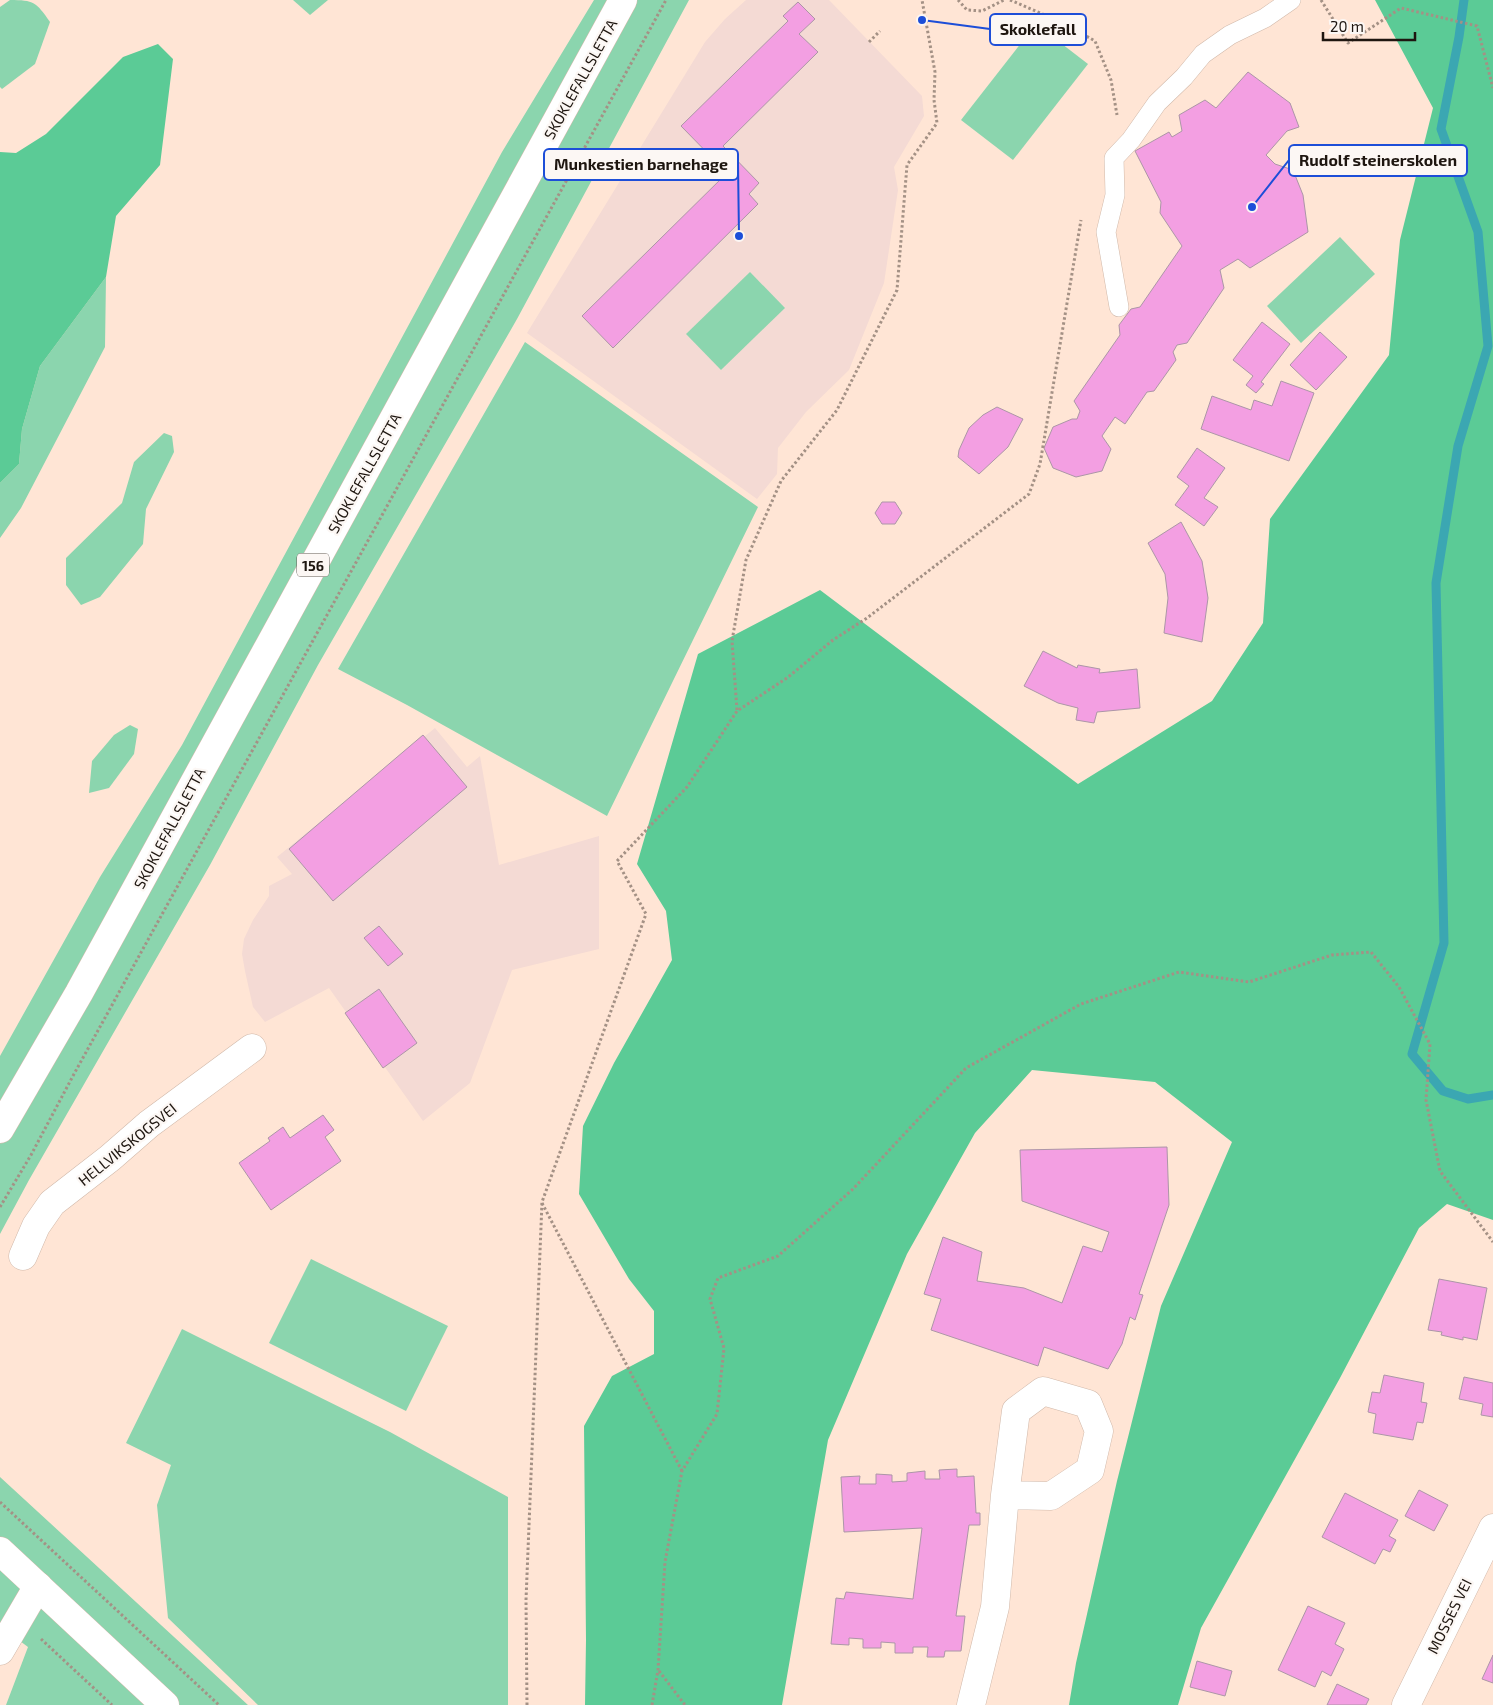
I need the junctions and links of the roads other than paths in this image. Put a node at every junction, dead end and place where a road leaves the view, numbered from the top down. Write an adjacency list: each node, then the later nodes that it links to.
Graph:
1 (623, 0): 5 (main road, SKOKLEFALLSLETTA / 156)
2 (1291, 0): 3 (lane)
3 (1119, 307)
4 (252, 1048): 6 (main road, HELLVIKSKOGSVEI)
5 (0, 1128)
6 (22, 1256)
7 (1005, 1494): 13 (main road)
8 (1493, 1528): 14 (main road, MOSSES VEI)
9 (0, 1551): 10 (main road)
10 (38, 1586): 11 (main road); 12 (main road)
11 (0, 1651)
12 (165, 1705)
13 (971, 1705)
14 (1406, 1705)

